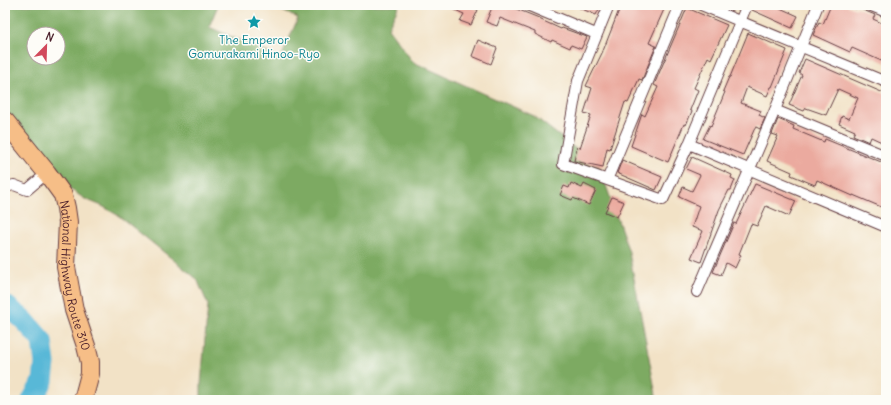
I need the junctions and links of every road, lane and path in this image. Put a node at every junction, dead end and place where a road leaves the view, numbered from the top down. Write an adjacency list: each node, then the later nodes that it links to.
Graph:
1 (527, 5): 10 (street)
2 (609, 5): 10 (street)
3 (680, 5): 19 (street)
4 (701, 5): 9 (street)
5 (747, 5): 9 (street)
6 (818, 5): 11 (street)
7 (869, 5): 8 (street)
8 (886, 12)
9 (741, 21): 11 (street); 15 (street)
10 (596, 34): 19 (street)
11 (800, 46): 12 (street); 13 (street)
12 (886, 82)
13 (775, 110): 16 (street); 17 (street)
14 (5, 121): 18 (highway, National Highway Route 310)
15 (689, 144): 17 (street); 19 (street)
16 (886, 156)
17 (749, 170): 21 (street); 22 (street)
18 (47, 174): 20 (street); 23 (highway, National Highway Route 310)
19 (607, 180)
20 (5, 186)
21 (886, 227)
22 (697, 292)
23 (83, 400)

